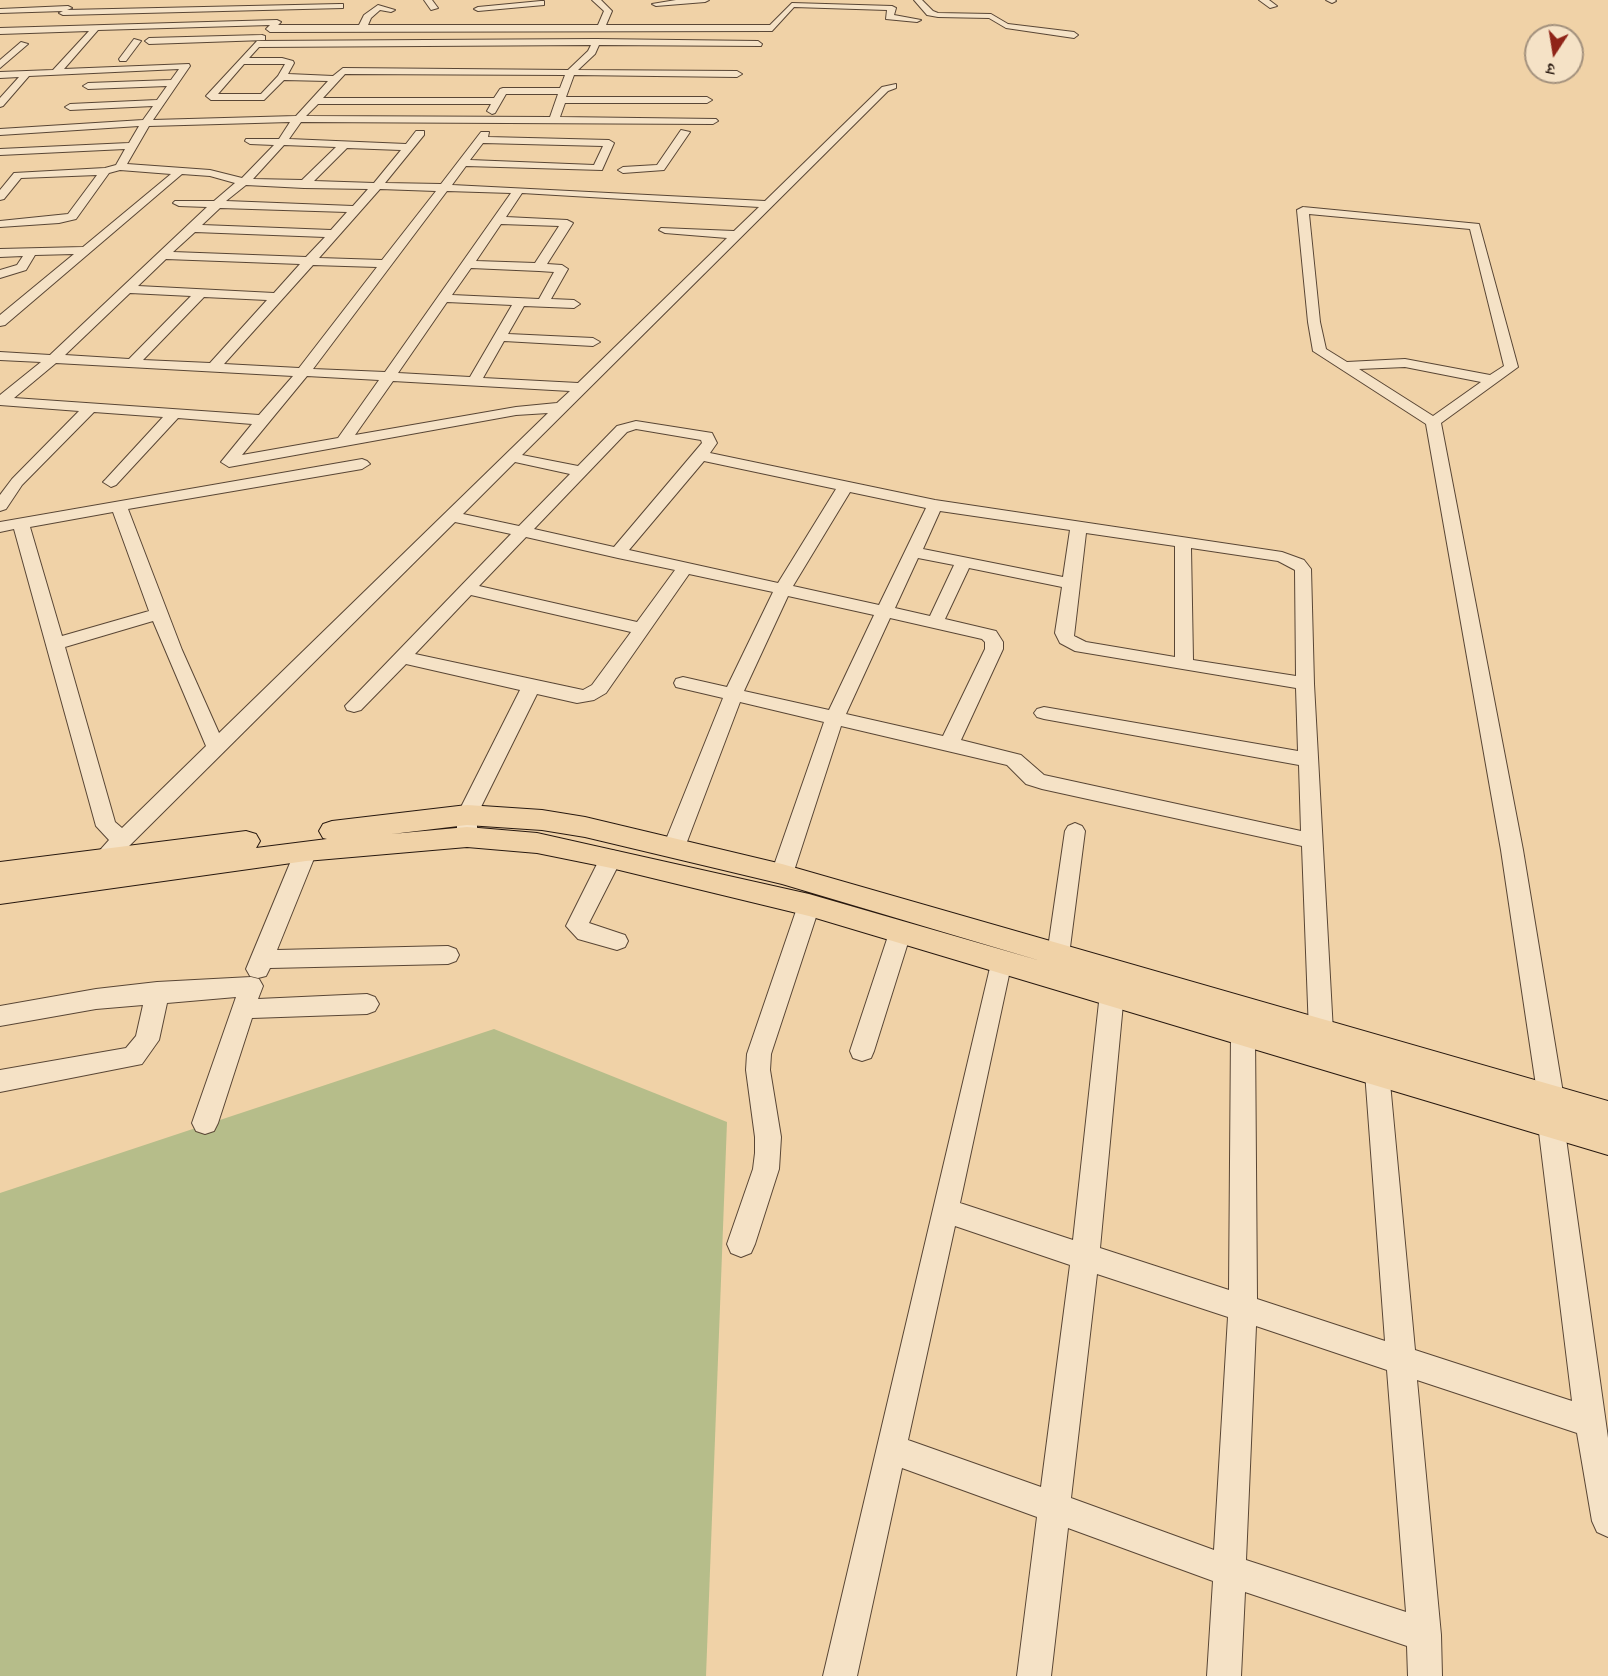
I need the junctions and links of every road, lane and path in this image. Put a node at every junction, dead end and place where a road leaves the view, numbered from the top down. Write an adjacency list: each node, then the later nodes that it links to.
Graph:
1 (75, 0): 17 (street)
2 (161, 0): 18 (street)
3 (596, 0): 30 (street)
4 (705, 0): 13 (street)
5 (833, 0): 6 (street); 12 (street)
6 (848, 0)
7 (918, 0): 23 (street)
8 (1263, 0): 16 (street)
9 (540, 1): 19 (street); 37 (street)
10 (288, 3): 18 (street); 27 (street); 33 (street)
11 (375, 4): 21 (street); 21 (street)
12 (788, 4): 28 (street); 40 (street)
13 (657, 5)
14 (979, 5): 23 (street)
15 (340, 6): 27 (street)
16 (1273, 6)
17 (65, 10): 18 (street); 29 (street); 41 (street)
18 (151, 10)
19 (547, 10)
20 (0, 11): 29 (street)
21 (367, 16): 36 (street)
22 (452, 16): 34 (street)
23 (991, 16): 42 (street)
24 (429, 17): 25 (street)
25 (441, 17)
26 (594, 18): 30 (street)
27 (323, 19): 33 (street); 36 (street); 49 (street)
28 (917, 20)
29 (12, 22): 41 (street)
30 (604, 22): 31 (street); 38 (street)
31 (682, 23): 40 (street); 57 (street)
32 (212, 24): 33 (street); 39 (street); 43 (street)
33 (274, 25): 46 (street)
34 (445, 26): 35 (street); 36 (street)
35 (468, 26): 37 (street); 52 (street)
36 (363, 27)
37 (495, 27): 38 (street)
38 (525, 27): 54 (street)
39 (96, 28): 41 (street); 47 (street)
40 (772, 28): 59 (street)
41 (45, 30): 58 (street)
42 (1074, 35)
43 (201, 40): 45 (street); 46 (street)
44 (126, 41): 45 (street)
45 (137, 41): 68 (street)
46 (260, 41): 49 (street); 69 (street)
47 (83, 42): 48 (street); 73 (street)
48 (94, 42)
49 (327, 42): 50 (street)
50 (375, 42): 51 (street); 61 (street)
51 (431, 42): 52 (street); 70 (street)
52 (458, 42): 53 (street)
53 (485, 42): 54 (street); 62 (street)
54 (513, 42): 55 (street)
55 (538, 42): 56 (street); 63 (street)
56 (596, 42): 57 (street); 65 (street)
57 (678, 43): 59 (street); 67 (street)
58 (24, 44): 60 (street); 71 (street)
59 (758, 44): 64 (street)
60 (8, 45)
61 (363, 53)
62 (486, 53)
63 (528, 53)
64 (749, 54)
65 (590, 55): 66 (street); 76 (street)
66 (600, 55)
67 (678, 55)
68 (123, 59)
69 (242, 61): 79 (street); 79 (street)
70 (414, 64): 74 (street); 76 (street)
71 (0, 65)
72 (102, 69): 73 (street); 81 (street); 83 (street)
73 (57, 71): 75 (street)
74 (392, 71): 80 (street); 82 (street)
75 (27, 73): 78 (street); 94 (street)
76 (570, 73): 85 (street); 88 (street)
77 (737, 74): 85 (street)
78 (0, 75)
79 (282, 77): 80 (street)
80 (336, 79): 89 (street)
81 (174, 83): 83 (street); 93 (street)
82 (382, 84)
83 (88, 86): 95 (street)
84 (893, 86): 131 (street)
85 (624, 87): 88 (street); 99 (street)
86 (427, 90): 87 (street); 90 (street); 91 (street)
87 (503, 91): 88 (street); 92 (street)
88 (562, 95): 98 (street)
89 (316, 101): 90 (street); 96 (street)
90 (368, 101): 91 (street)
91 (421, 101): 92 (street)
92 (498, 101): 97 (street)
93 (160, 103): 95 (street); 101 (street)
94 (0, 104)
95 (70, 107): 102 (street)
96 (300, 119): 97 (street); 101 (street); 108 (street)
97 (487, 119): 98 (street)
98 (551, 120): 99 (street); 107 (street)
99 (697, 120): 100 (street)
100 (712, 120)
101 (146, 123): 102 (street); 110 (street)
102 (50, 129): 103 (street)
103 (0, 132)
104 (685, 132): 119 (street)
105 (420, 133): 111 (street)
106 (250, 141): 108 (street)
107 (537, 141): 113 (street); 114 (street)
108 (282, 142): 109 (street); 122 (street)
109 (345, 144): 111 (street); 123 (street)
110 (132, 146): 115 (street); 117 (street)
111 (409, 147): 124 (street)
112 (0, 152): 115 (street)
113 (510, 153): 114 (street); 116 (street); 116 (street)
114 (548, 154): 118 (street); 118 (street)
115 (26, 163): 120 (street); 128 (street)
116 (462, 163): 125 (street)
117 (120, 167): 120 (street); 121 (street)
118 (598, 168): 119 (street)
119 (623, 170): 127 (street)
120 (105, 171): 134 (street)
121 (180, 171): 122 (street); 139 (street)
122 (244, 182): 123 (street); 130 (street)
123 (304, 184): 124 (street)
124 (376, 187): 125 (street); 132 (street)
125 (443, 188): 126 (street); 144 (street)
126 (519, 190): 127 (street); 133 (street)
127 (609, 195): 131 (street)
128 (0, 196)
129 (179, 203): 130 (street)
130 (217, 204): 132 (street); 135 (street)
131 (768, 204): 138 (street)
132 (356, 209): 137 (street)
133 (498, 220): 145 (street); 146 (street)
134 (0, 224)
135 (192, 228): 137 (street); 142 (street)
136 (665, 230): 138 (street)
137 (334, 234): 143 (street)
138 (737, 235): 167 (street)
139 (87, 249): 140 (street); 155 (street)
140 (31, 252): 141 (street); 147 (street)
141 (0, 253)
142 (164, 255): 143 (street); 148 (street)
143 (310, 261): 144 (street); 150 (street)
144 (386, 264): 163 (street)
145 (466, 264): 146 (street); 151 (street)
146 (539, 267): 153 (street)
147 (0, 274)
148 (127, 289): 149 (street); 159 (street)
149 (201, 293): 150 (street); 160 (street)
150 (278, 297): 162 (street)
151 (443, 298): 152 (street); 164 (street)
152 (520, 302): 153 (street); 156 (street)
153 (543, 303): 154 (street)
154 (574, 304)
155 (0, 322)
156 (499, 337): 157 (street); 166 (street)
157 (593, 342)
158 (0, 356): 159 (street)
159 (53, 359): 160 (street); 168 (street)
160 (132, 363): 162 (street)
161 (1344, 366): 165 (street); 165 (street); 173 (street)
162 (214, 367): 163 (street)
163 (303, 372): 164 (street); 172 (street)
164 (390, 377): 166 (street); 174 (street)
165 (1494, 380): 173 (street)
166 (474, 381): 167 (street)
167 (582, 387): 169 (street)
168 (0, 402): 170 (street)
169 (562, 407): 174 (street); 176 (street)
170 (90, 408): 171 (street); 180 (street)
171 (174, 414): 172 (street); 181 (street)
172 (263, 420): 174 (street)
173 (1433, 422): 244 (street)
174 (343, 442)
175 (700, 456): 178 (street); 182 (street); 193 (street)
176 (511, 457): 178 (street); 186 (street)
177 (362, 464): 185 (street)
178 (580, 471): 190 (street)
179 (0, 480): 180 (street)
180 (17, 482): 184 (street)
181 (111, 482)
182 (845, 487): 183 (street); 197 (street)
183 (936, 505): 189 (street); 192 (street)
184 (0, 506)
185 (119, 507): 187 (street); 200 (street)
186 (452, 516): 190 (street); 214 (street)
187 (21, 524): 188 (street); 203 (street)
188 (0, 527)
189 (1079, 527): 191 (street); 196 (street)
190 (524, 532): 193 (street); 198 (street)
191 (1183, 543): 205 (street); 207 (street)
192 (914, 552): 194 (street); 199 (street)
193 (618, 553): 195 (street)
194 (964, 562): 196 (street); 201 (street)
195 (685, 568): 197 (street); 202 (street)
196 (1071, 584): 205 (street)
197 (783, 588): 199 (street); 209 (street)
198 (468, 589): 202 (street); 204 (street)
199 (886, 612): 201 (street); 212 (street)
200 (160, 613): 203 (street); 214 (street)
201 (935, 623): 213 (street)
202 (642, 629): 208 (street)
203 (55, 644): 222 (street)
204 (402, 657): 208 (street); 210 (street)
205 (1184, 664): 207 (street)
206 (683, 683): 209 (street)
207 (1305, 684): 215 (street)
208 (531, 687): 216 (street)
209 (734, 693): 212 (street); 219 (street)
210 (354, 706)
211 (1044, 713): 215 (street)
212 (834, 719): 213 (street); 224 (street)
213 (949, 744): 218 (street)
214 (216, 747): 222 (street)
215 (1309, 760): 218 (street)
216 (467, 826): 219 (main road); 220 (main road); 221 (main road); 222 (main road)
217 (1075, 831): 229 (street)
218 (1313, 841): 239 (street)
219 (674, 847): 224 (main road)
220 (306, 851): 222 (main road); 231 (street)
221 (611, 858): 226 (main road); 228 (street)
222 (108, 859): 223 (main road); 225 (main road)
223 (0, 872)
224 (782, 874): 229 (main road)
225 (0, 893)
226 (809, 905): 227 (main road); 249 (street)
227 (900, 933): 232 (main road); 241 (street)
228 (617, 941)
229 (1059, 955): 239 (main road)
230 (448, 956): 231 (street)
231 (262, 959): 233 (street)
232 (1001, 961): 235 (main road); 248 (street)
233 (251, 986): 234 (street); 237 (street)
234 (157, 992): 238 (street); 243 (street)
235 (1112, 993): 240 (main road); 250 (street)
236 (367, 1004): 237 (street)
237 (243, 1009): 246 (street)
238 (0, 1016)
239 (1322, 1032): 244 (main road)
240 (1243, 1033): 242 (main road); 251 (street)
241 (862, 1051)
242 (1377, 1072): 244 (main road); 252 (street)
243 (0, 1081)
244 (1551, 1112): 245 (main road); 247 (main road); 253 (street)
245 (1608, 1114)
246 (205, 1123)
247 (1608, 1140)
248 (946, 1210): 250 (street); 254 (street)
249 (741, 1244)
250 (1085, 1256): 251 (street); 255 (street)
251 (1243, 1308): 252 (street); 257 (street)
252 (1401, 1360): 253 (street); 258 (street)
253 (1590, 1422): 256 (street)
254 (892, 1449): 255 (street); 259 (street)
255 (1055, 1507): 257 (street); 260 (street)
256 (1608, 1521)
257 (1229, 1571): 258 (street); 261 (street)
258 (1424, 1635): 262 (street)
259 (840, 1676)
260 (1034, 1676)
261 (1224, 1676)
262 (1425, 1676)

